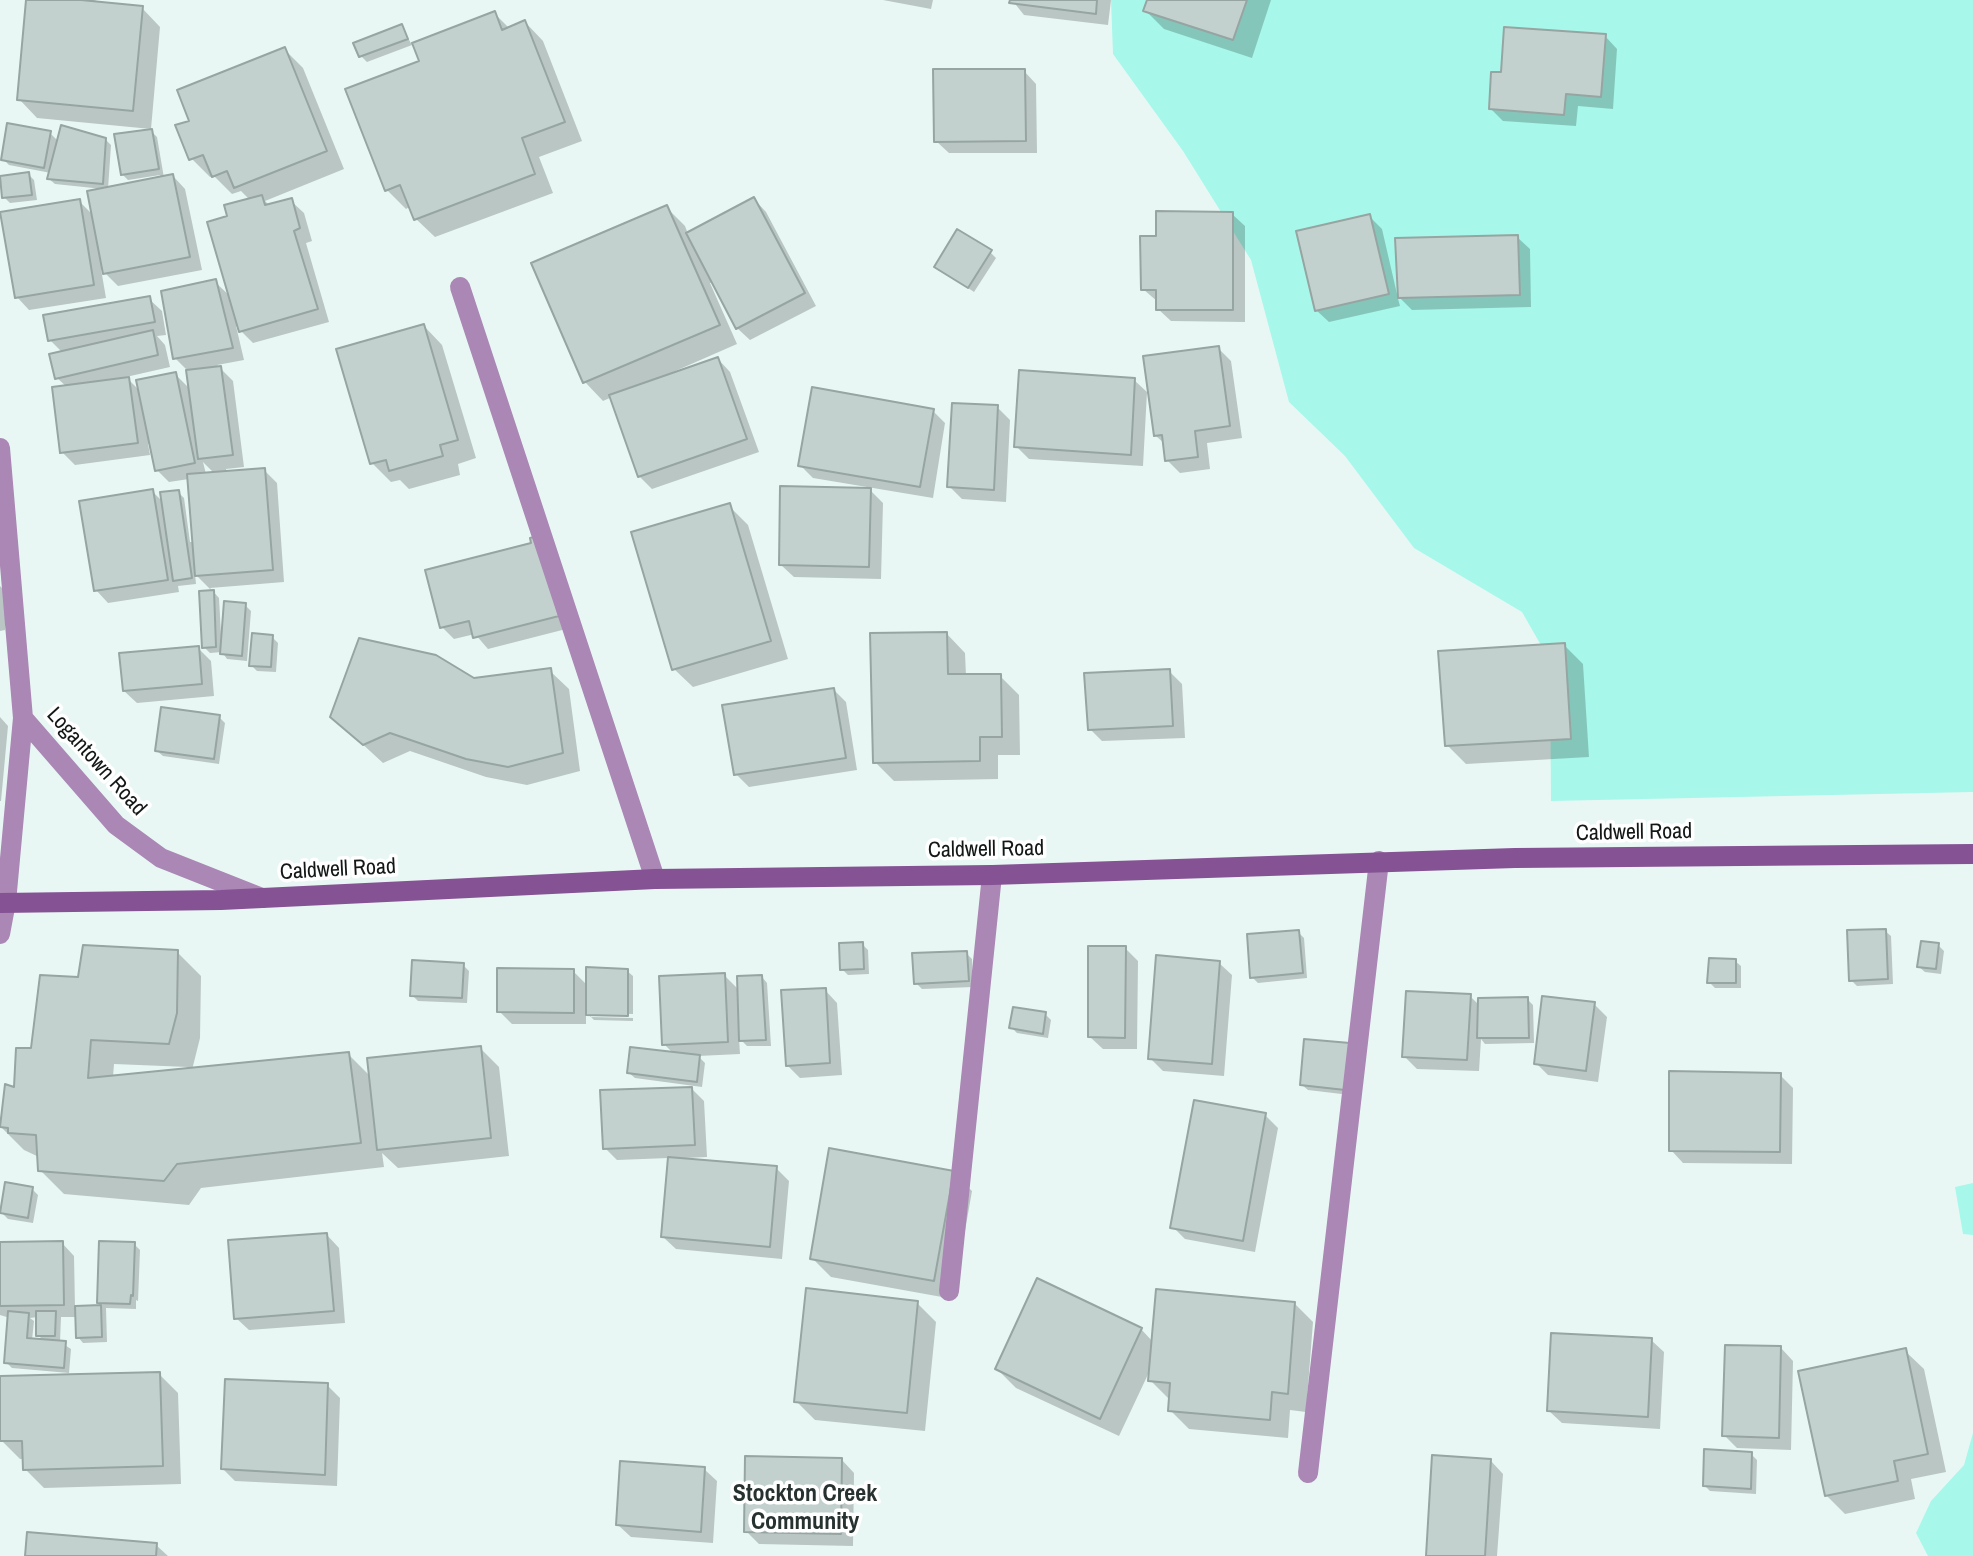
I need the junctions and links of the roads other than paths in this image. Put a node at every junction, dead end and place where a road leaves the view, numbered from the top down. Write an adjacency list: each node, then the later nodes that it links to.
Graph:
1 (460, 287): 7 (street)
2 (0, 448): 3 (street, Logantown Road)
3 (23, 718): 8 (street, Logantown Road); 9 (street, Logantown Road)
4 (1973, 854): 5 (main road, Caldwell Road)
5 (1379, 861): 6 (main road, Caldwell Road); 12 (street)
6 (992, 875): 7 (main road, Caldwell Road); 11 (street)
7 (655, 879): 8 (main road, Caldwell Road)
8 (262, 898): 9 (main road, Caldwell Road)
9 (3, 902): 10 (street, Logantown Road)
10 (0, 934)
11 (949, 1291)
12 (1308, 1473)

